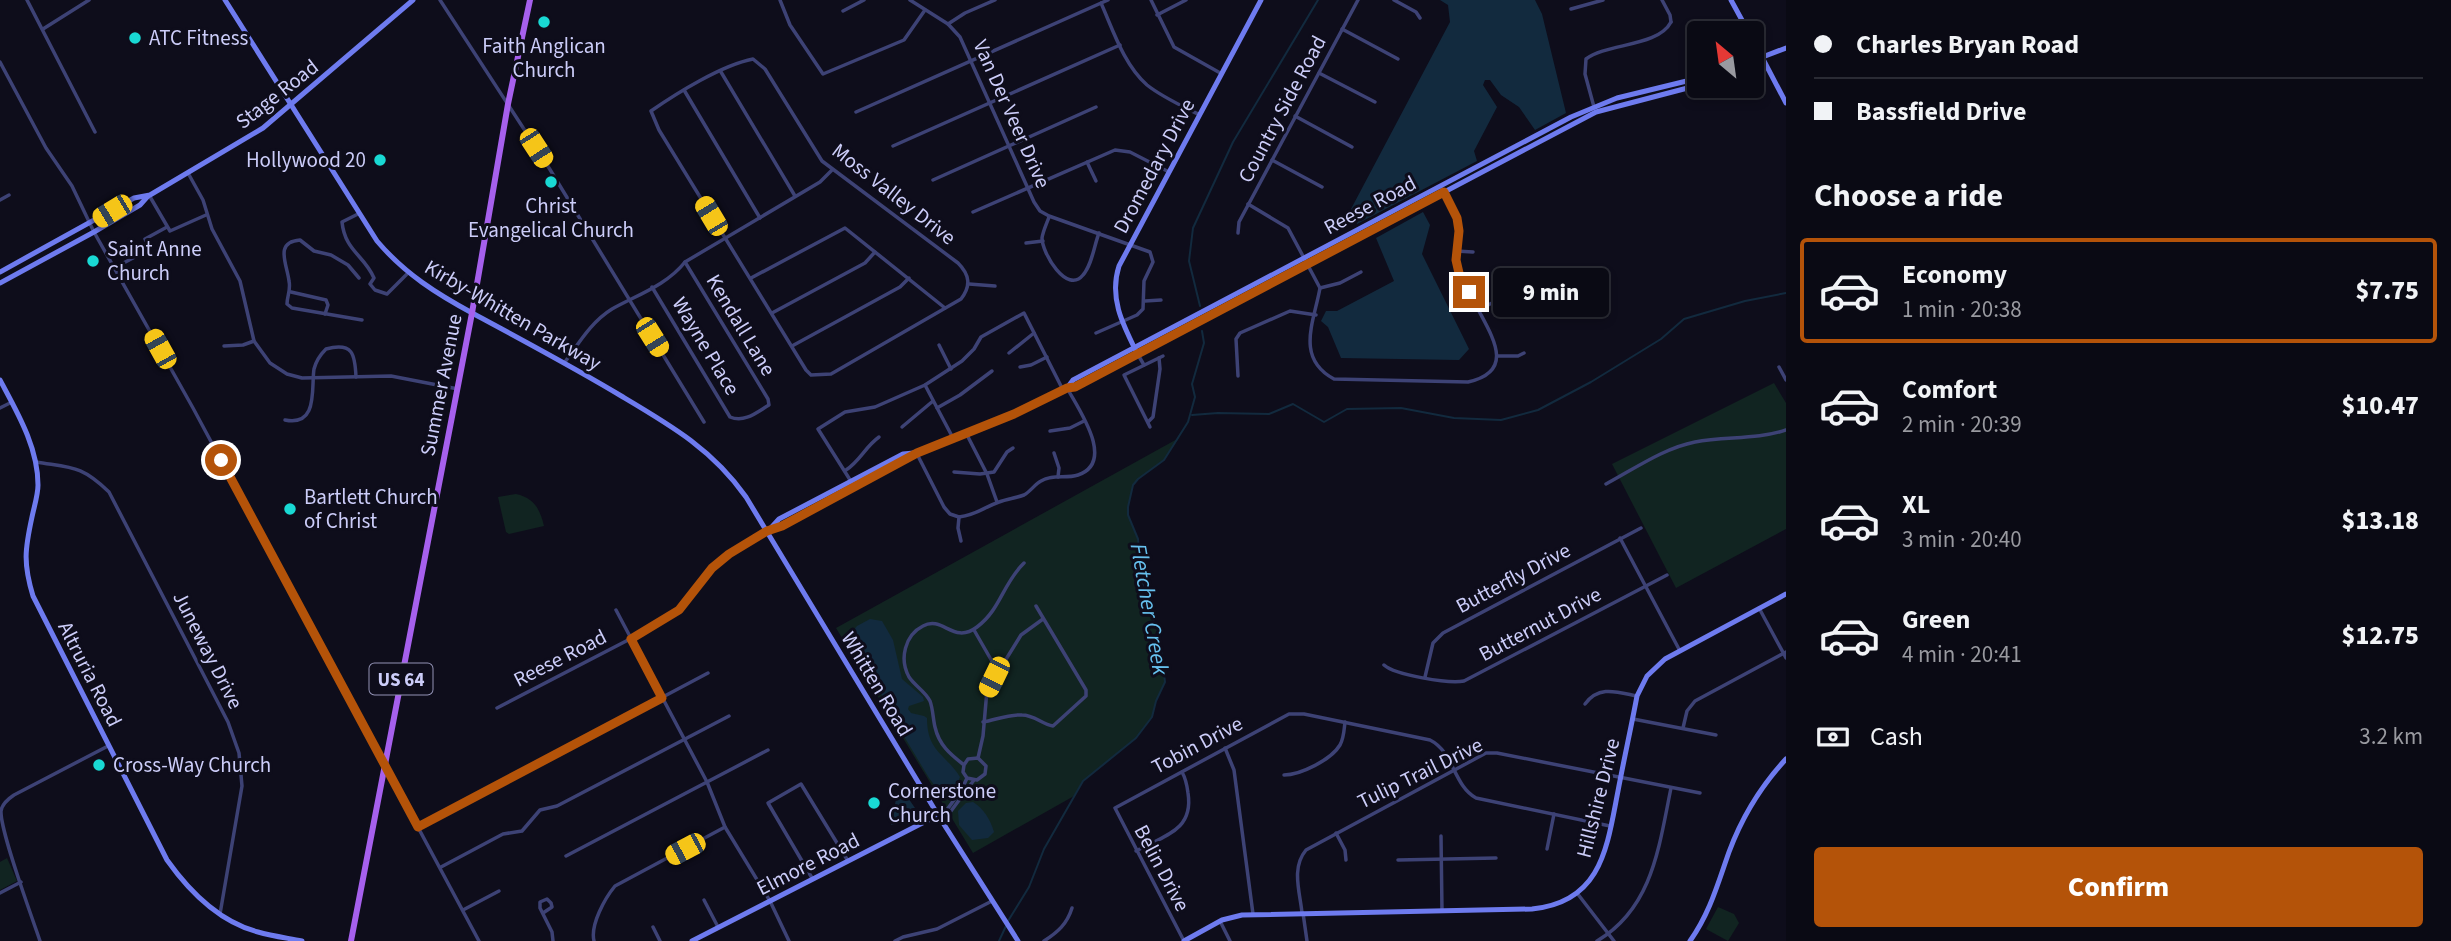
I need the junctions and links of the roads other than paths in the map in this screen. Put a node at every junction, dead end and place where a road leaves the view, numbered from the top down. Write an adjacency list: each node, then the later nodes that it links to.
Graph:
1 (27, 0): 30 (street)
2 (89, 0): 30 (street)
3 (225, 0): 49 (main road, Kirby-Whitten Parkway)
4 (413, 0): 49 (main road, Stage Road)
5 (440, 0): 48 (street)
6 (530, 0): 48 (main road, Summer Avenue / US 64)
7 (780, 0): 22 (street)
8 (864, 0): 23 (street)
9 (910, 0): 22 (street, Van Der Veer Drive)
10 (995, 0): 28 (street)
11 (1108, 0): 20 (street)
12 (1151, 0): 24 (street)
13 (1186, 0): 24 (street)
14 (1261, 0): 41 (main road, Dromedary Drive)
15 (1358, 0): 31 (street, Country Side Road)
16 (1394, 0): 25 (street)
17 (1603, 0): 21 (street)
18 (1662, 0): 27 (street)
19 (1731, 0): 26 (main road)
20 (1101, 3): 32 (street); 36 (street)
21 (1571, 9)
22 (925, 10): 28 (street, Van Der Veer Drive)
23 (843, 11)
24 (1157, 15): 41 (street)
25 (1420, 18)
26 (1742, 21)
27 (1671, 22): 29 (street); 51 (street)
28 (948, 24): 36 (street, Van Der Veer Drive)
29 (1676, 24)
30 (44, 29): 55 (street)
31 (1342, 29): 35 (street); 40 (street, Country Side Road)
32 (1120, 45): 46 (street); 53 (street)
33 (1786, 48): 34 (main road)
34 (1764, 57)
35 (1398, 58)
36 (971, 61): 46 (street, Van Der Veer Drive); 52 (street)
37 (0, 62): 79 (street)
38 (1764, 63): 47 (main road)
39 (720, 71): 44 (street); 61 (street, Moss Valley Drive); 71 (street)
40 (1319, 72): 45 (street); 54 (street, Country Side Road)
41 (1222, 74): 53 (main road, Dromedary Drive)
42 (1687, 82): 51 (main road, Reese Road)
43 (1687, 88): 51 (main road, Reese Road)
44 (684, 90): 78 (street); 84 (street)
45 (1375, 102)
46 (990, 103): 56 (street); 57 (street, Van Der Veer Drive)
47 (1786, 103)
48 (508, 104): 114 (street); 119 (main road, Summer Avenue / US 64)
49 (291, 106): 63 (main road, Stage Road); 75 (main road, Kirby-Whitten Parkway)
50 (1096, 107): 57 (street)
51 (1595, 109): 68 (main road, Reese Road)
52 (856, 112)
53 (1200, 115): 62 (main road, Dromedary Drive)
54 (1295, 116): 58 (street); 59 (street, Country Side Road)
55 (95, 132)
56 (893, 146)
57 (1009, 146): 64 (street); 67 (street, Van Der Veer Drive)
58 (1352, 147)
59 (1272, 160): 66 (street); 73 (street, Country Side Road)
60 (1087, 162): 62 (street); 65 (street); 67 (street)
61 (832, 170): 71 (street); 105 (street, Moss Valley Drive)
62 (1169, 172): 87 (main road, Dromedary Drive)
63 (188, 173): 70 (main road, Stage Road); 76 (street)
64 (933, 180)
65 (1096, 181)
66 (1322, 187)
67 (1028, 188): 74 (street); 77 (street, Van Der Veer Drive)
68 (1442, 189): 88 (street); 92 (main road, Reese Road)
69 (9, 195): 72 (street)
70 (149, 195): 79 (main road, Stage Road); 80 (street); 81 (main road, Stage Road)
71 (795, 196): 78 (street)
72 (0, 200)
73 (1248, 204): 83 (street, Country Side Road); 92 (street)
74 (973, 212)
75 (360, 213): 98 (main road, Kirby-Whitten Parkway); 106 (street)
76 (207, 214): 80 (street); 126 (street)
77 (1049, 216): 82 (street, Van Der Veer Drive); 85 (street)
78 (760, 218): 84 (street)
79 (90, 224): 81 (street); 91 (main road, Stage Road)
80 (167, 227): 95 (street)
81 (94, 232): 94 (main road, Stage Road); 95 (street)
82 (1099, 233): 87 (street, Van Der Veer Drive); 102 (street)
83 (1237, 233)
84 (724, 237): 93 (street); 100 (street)
85 (1042, 241): 86 (street); 102 (street)
86 (1026, 243)
87 (1130, 244): 115 (street, Van Der Veer Drive); 123 (main road, Dromedary Drive)
88 (1456, 251): 89 (street); 117 (street)
89 (1473, 251)
90 (875, 252): 100 (street); 101 (street); 120 (street)
91 (26, 258): 94 (main road); 96 (main road, Stage Road)
92 (1307, 261): 110 (street); 130 (main road, Reese Road)
93 (685, 262): 108 (street); 153 (street, Kendall Lane)
94 (31, 266): 104 (main road, Stage Road)
95 (114, 268): 212 (street)
96 (0, 272)
97 (1361, 272): 110 (street)
98 (408, 274): 106 (street); 119 (main road, Kirby-Whitten Parkway)
99 (359, 278): 111 (street)
100 (751, 278): 120 (street)
101 (909, 278): 116 (street); 129 (street)
102 (1075, 280): 109 (street)
103 (364, 282): 106 (street)
104 (0, 283)
105 (969, 284): 107 (street); 116 (street)
106 (370, 285)
107 (995, 286)
108 (652, 287): 114 (street); 153 (street, Wayne Place)
109 (1076, 288)
110 (1320, 288): 121 (street)
111 (290, 291): 118 (street); 118 (street)
112 (1161, 300): 115 (street)
113 (1498, 300): 117 (street)
114 (629, 301): 135 (street); 156 (street)
115 (1145, 301): 123 (street)
116 (945, 307): 129 (street)
117 (1478, 310): 133 (street)
118 (325, 313): 122 (street)
119 (472, 313): 135 (main road, Kirby-Whitten Parkway); 147 (main road, Summer Avenue / US 64)
120 (772, 313): 129 (street)
121 (1315, 315): 133 (street); 141 (street)
122 (362, 320)
123 (1122, 322): 125 (street); 130 (main road, Dromedary Drive)
124 (1034, 333): 132 (street); 134 (street); 139 (street)
125 (1096, 333)
126 (254, 341): 128 (street); 144 (street)
127 (939, 345): 139 (street)
128 (224, 346)
129 (792, 346)
130 (1136, 351): 136 (street); 148 (main road, Reese Road)
131 (1524, 352): 133 (street)
132 (1009, 353)
133 (1497, 356)
134 (1046, 357): 137 (street); 148 (street)
135 (565, 362): 164 (main road, Kirby-Whitten Parkway)
136 (1144, 365): 136 (street)
137 (1020, 367)
138 (1779, 367): 145 (street)
139 (951, 369): 146 (street)
140 (992, 371): 152 (street)
141 (1238, 376)
142 (356, 377): 144 (street); 144 (street); 147 (street)
143 (0, 380): 150 (main road, Altruria Road)
144 (314, 380): 154 (street)
145 (1786, 380)
146 (925, 385): 149 (street); 168 (street)
147 (458, 389): 212 (main road, Summer Avenue / US 64)
148 (1065, 389): 155 (street); 160 (main road, Reese Road)
149 (933, 401): 152 (street); 157 (street)
150 (12, 402): 151 (street); 167 (main road, Altruria Road)
151 (0, 408)
152 (937, 408): 162 (street)
153 (735, 419)
154 (285, 420)
155 (1084, 421): 159 (street); 171 (street)
156 (704, 422)
157 (902, 427)
158 (1786, 430): 173 (street)
159 (1050, 431)
160 (966, 433): 162 (main road, Reese Road); 170 (street)
161 (879, 437): 168 (street)
162 (953, 438): 165 (main road, Reese Road)
163 (1013, 447): 170 (street)
164 (703, 448): 177 (main road, Whitten Road)
165 (917, 453): 172 (main road, Reese Road); 175 (street)
166 (1054, 453): 171 (street)
167 (36, 462): 207 (main road, Altruria Road); 254 (street, Juneway Drive)
168 (846, 470): 172 (street)
169 (954, 472): 170 (street)
170 (987, 474): 174 (street)
171 (1058, 477): 174 (street)
172 (853, 484): 177 (main road, Reese Road)
173 (1606, 484)
174 (997, 502): 175 (street)
175 (959, 517): 179 (street)
176 (1641, 528): 178 (street, Butterfly Drive)
177 (767, 531): 189 (street, Reese Road); 226 (main road, Whitten Road)
178 (1620, 538): 182 (street); 195 (street, Butterfly Drive)
179 (961, 541)
180 (1024, 563): 188 (street)
181 (1667, 575): 182 (street, Butternut Drive)
182 (1645, 585): 190 (street); 195 (street, Butternut Drive)
183 (1786, 594): 185 (main road, Hillshire Drive)
184 (1036, 606): 187 (street)
185 (1759, 608): 190 (main road, Hillshire Drive); 191 (street)
186 (616, 610): 189 (street)
187 (1043, 619): 193 (street); 202 (street)
188 (974, 630): 193 (street); 213 (street)
189 (631, 639): 197 (street); 199 (street, Reese Road)
190 (1680, 651): 196 (main road, Hillshire Drive)
191 (1785, 655): 204 (street)
192 (1384, 664): 195 (street, Butternut Drive)
193 (998, 671): 202 (street)
194 (708, 673): 197 (street)
195 (1425, 677)
196 (1637, 696): 198 (street); 201 (main road, Hillshire Drive)
197 (662, 698): 206 (street); 228 (street)
198 (1585, 704)
199 (497, 708)
200 (729, 716): 206 (street)
201 (1633, 719): 204 (street); 218 (main road, Hillshire Drive)
202 (983, 722): 210 (street)
203 (1345, 722): 208 (street, Tobin Drive); 214 (street); 216 (street)
204 (1683, 728): 205 (street)
205 (1716, 735)
206 (685, 740): 220 (street); 240 (street)
207 (108, 747): 242 (street); 254 (main road, Altruria Road)
208 (1225, 748): 215 (street, Tobin Drive); 255 (street)
209 (768, 750): 220 (street)
210 (978, 758): 213 (street); 219 (street)
211 (1786, 759): 277 (main road)
212 (384, 762): 228 (street); 262 (main road, Summer Avenue / US 64)
213 (964, 765): 217 (street)
214 (1454, 770): 218 (street, Tulip Trail Drive); 225 (street); 230 (street, Tulip Trail Drive)
215 (1182, 771): 223 (street, Tobin Drive); 233 (street)
216 (1284, 775)
217 (967, 778): 219 (street); 224 (street)
218 (1621, 778): 221 (street, Tulip Trail Drive); 227 (main road, Hillshire Drive)
219 (974, 780): 224 (street)
220 (706, 782): 229 (street); 234 (street)
221 (1671, 788): 222 (street, Tulip Trail Drive); 259 (street)
222 (1700, 793)
223 (1115, 808): 233 (street, Belin Drive)
224 (946, 811): 226 (street)
225 (1554, 814): 227 (street); 232 (street)
226 (938, 815): 239 (main road, Elmore Road); 248 (main road, Whitten Road)
227 (1611, 826): 245 (main road, Hillshire Drive)
228 (418, 827): 240 (street)
229 (725, 827): 247 (street); 265 (street)
230 (1336, 833): 237 (street); 253 (street, Tulip Trail Drive)
231 (1440, 836): 236 (street)
232 (1547, 849)
233 (1136, 850): 272 (street, Belin Drive)
234 (566, 856)
235 (1496, 858): 236 (street)
236 (1441, 859): 238 (street); 251 (street)
237 (1346, 860)
238 (1398, 860)
239 (848, 861): 241 (main road, Elmore Road); 241 (street)
240 (441, 867): 250 (street)
241 (812, 878): 247 (main road, Elmore Road)
242 (21, 882): 244 (street); 260 (street)
243 (499, 891): 250 (street)
244 (0, 893)
245 (1577, 893): 251 (main road, Hillshire Drive); 259 (street)
246 (704, 900): 258 (street)
247 (770, 901): 258 (main road, Elmore Road); 268 (street)
248 (992, 901): 269 (street); 270 (main road, Whitten Road)
249 (1072, 908): 271 (street)
250 (463, 910): 263 (street)
251 (1442, 911): 253 (main road, Hillshire Drive)
252 (542, 912): 264 (street)
253 (1302, 913): 255 (main road, Hillshire Drive); 274 (street)
254 (220, 914): 261 (main road, Altruria Road)
255 (1253, 914): 256 (main road, Hillshire Drive)
256 (1220, 922): 272 (main road, Hillshire Drive); 273 (street)
257 (653, 927): 266 (street)
258 (718, 928): 267 (main road, Elmore Road)
259 (1608, 934): 275 (street); 276 (street)
260 (40, 941)
261 (302, 941)
262 (351, 941)
263 (479, 941)
264 (553, 941)
265 (594, 941)
266 (660, 941)
267 (692, 941)
268 (789, 941)
269 (895, 941)
270 (1018, 941)
271 (1044, 941)
272 (1184, 941)
273 (1230, 941)
274 (1307, 941)
275 (1597, 941)
276 (1614, 941)
277 (1690, 941)

